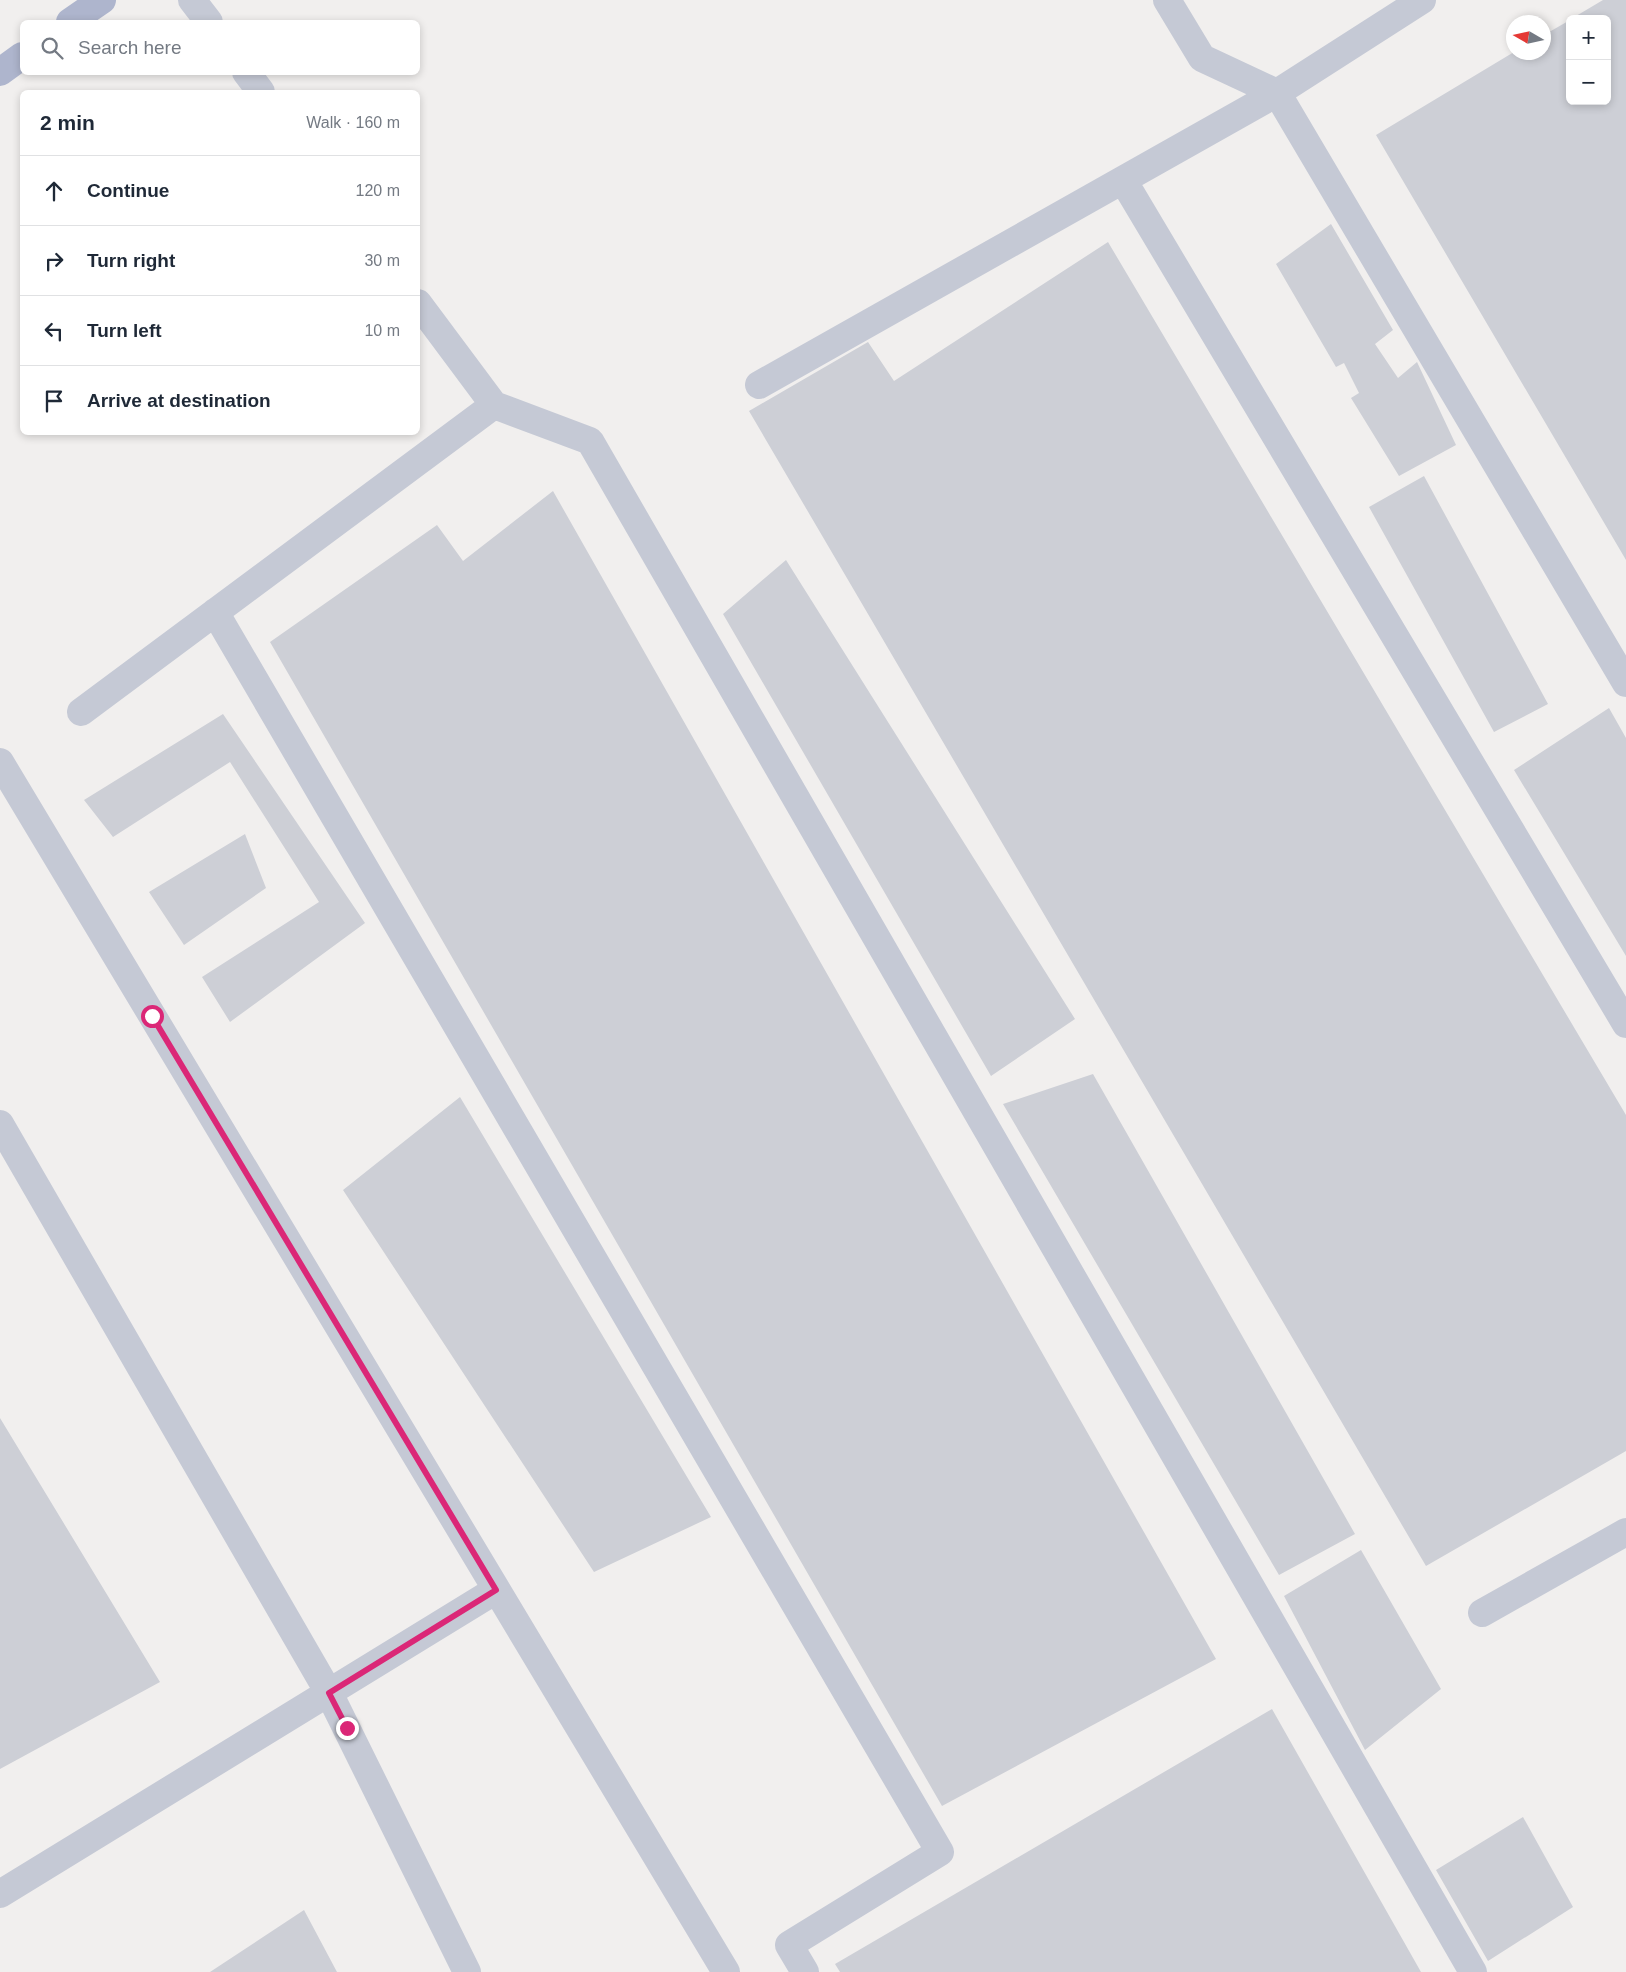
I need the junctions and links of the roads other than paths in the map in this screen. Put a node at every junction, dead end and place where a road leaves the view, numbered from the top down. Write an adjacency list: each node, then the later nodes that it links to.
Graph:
1 (102, 0): 5 (main road)
2 (192, 0): 6 (street)
3 (1167, 0): 11 (street)
4 (1422, 0): 11 (street)
5 (73, 20)
6 (207, 20)
7 (20, 57): 8 (main road)
8 (0, 72)
9 (248, 75): 10 (street)
10 (260, 90)
11 (1277, 93): 12 (street); 17 (street)
12 (1123, 180): 14 (street); 20 (street)
13 (420, 306): 15 (street)
14 (759, 386)
15 (494, 405): 16 (street); 30 (street)
16 (215, 612): 18 (street); 29 (street)
17 (1626, 683)
18 (81, 712)
19 (0, 762): 23 (street)
20 (1626, 1024)
21 (0, 1124): 25 (street)
22 (1626, 1532): 24 (street)
23 (496, 1590): 25 (street); 28 (street)
24 (1482, 1613)
25 (329, 1693): 26 (street); 27 (street)
26 (0, 1894)
27 (468, 1972)
28 (726, 1972)
29 (805, 1972)
30 (1473, 1972)

